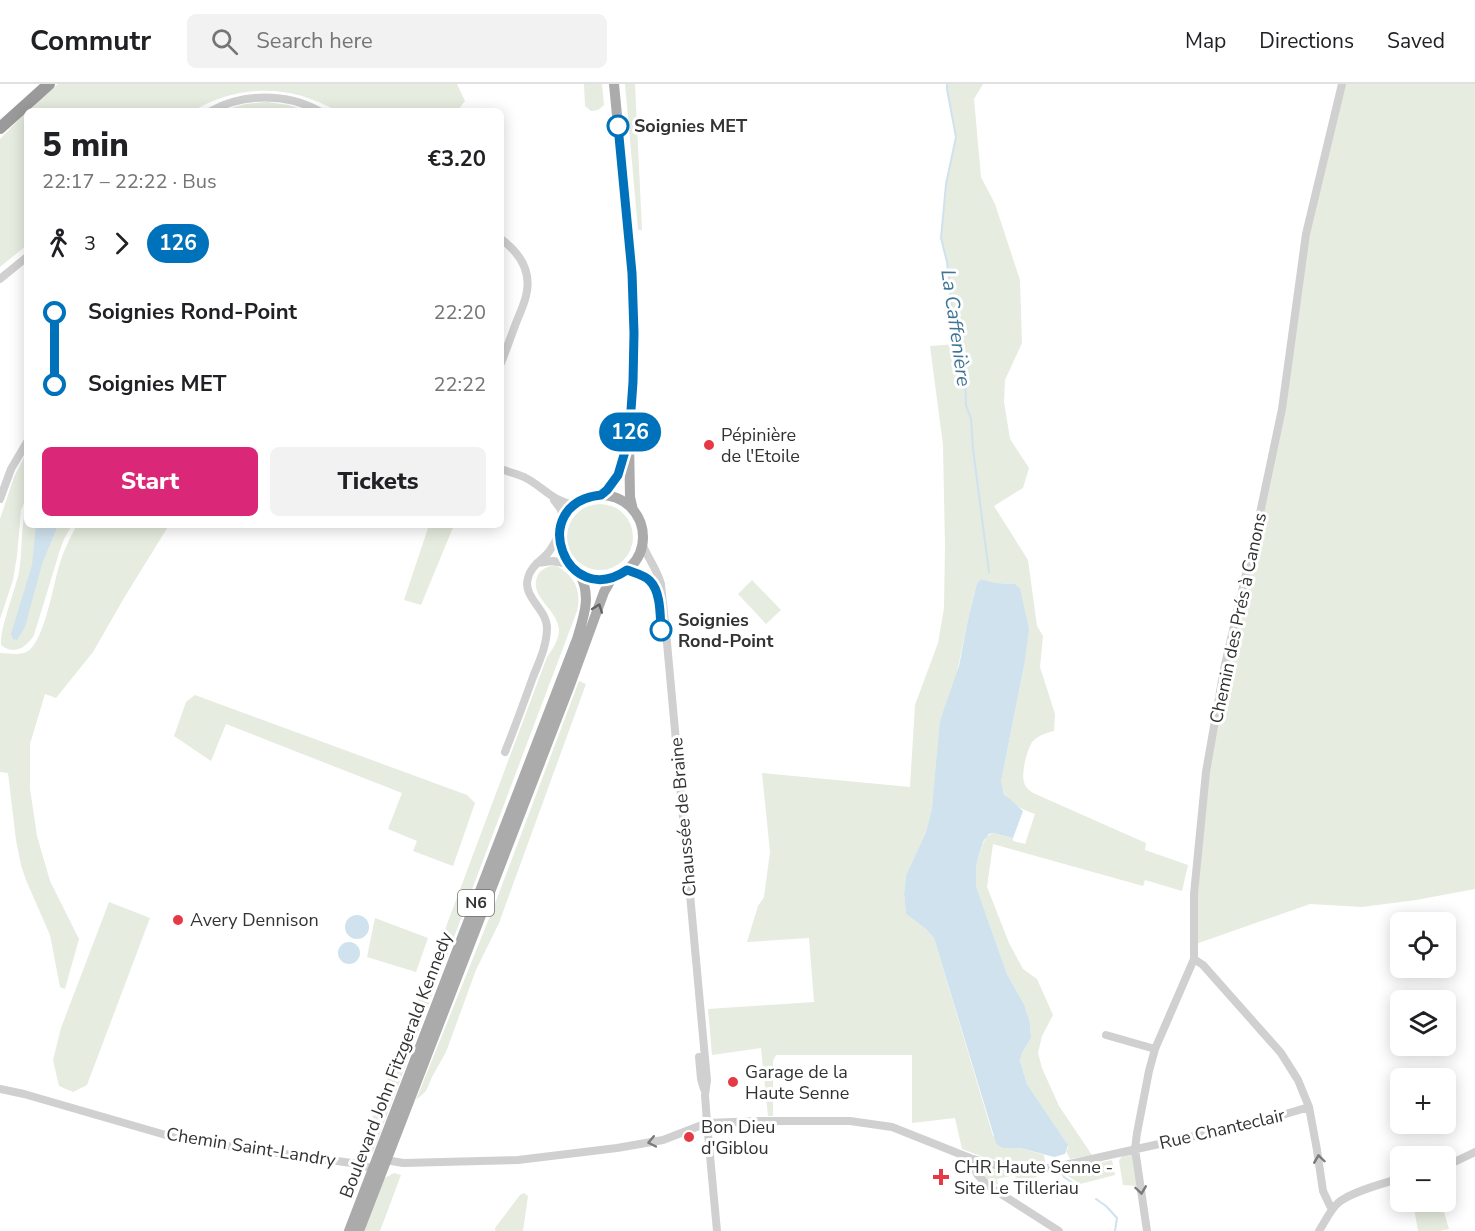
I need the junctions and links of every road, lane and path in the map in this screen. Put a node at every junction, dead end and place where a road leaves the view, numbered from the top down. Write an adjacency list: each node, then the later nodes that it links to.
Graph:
1 (49, 84): 6 (highway)
2 (614, 84): 11 (main road)
3 (1342, 84): 28 (street, Chemin des Prés à Canons)
4 (217, 108): 5 (street)
5 (313, 108)
6 (0, 128)
7 (504, 241): 10 (street)
8 (24, 259): 9 (street)
9 (0, 279)
10 (504, 355)
11 (629, 438): 14 (main road); 18 (main road)
12 (24, 447): 16 (street)
13 (504, 470): 15 (street)
14 (601, 495): 17 (main road); 18 (main road)
15 (552, 497): 17 (street); 19 (street)
16 (0, 499)
17 (575, 504): 19 (main road)
18 (633, 510): 21 (main road)
19 (564, 518): 20 (main road)
20 (560, 533): 22 (street); 23 (main road)
21 (642, 543): 24 (main road); 32 (street, Chaussée de Braine)
22 (537, 563): 23 (street); 27 (street)
23 (569, 564): 25 (main road)
24 (627, 570): 26 (main road); 32 (street, Chaussée de Braine)
25 (579, 573): 26 (main road); 40 (main road, Boulevard John Fitzgerald Kennedy / N6)
26 (612, 578): 38 (main road, Boulevard John Fitzgerald Kennedy / N6, one-way to 26)
27 (506, 752)
28 (1194, 959): 30 (street, Chemin des Prés à Canons); 33 (street)
29 (1106, 1035): 30 (street)
30 (1155, 1049): 35 (street, Chemin des Prés à Canons)
31 (0, 1089): 40 (street, Chemin Saint-Landry)
32 (705, 1095): 34 (street, Chaussée de Braine)
33 (1309, 1107): 35 (street, Rue Chanteclair); 42 (street, one-way to 33)
34 (707, 1123): 37 (street, Rue Chanteclair); 38 (street, one-way to 38); 45 (street, Chaussée de Braine)
35 (1135, 1149): 37 (street, Rue Chanteclair); 47 (street, Chemin des Prés à Canons, one-way to 47)
36 (1475, 1152): 39 (street)
37 (970, 1158): 46 (street)
38 (386, 1160): 44 (main road, Boulevard John Fitzgerald Kennedy / N6)
39 (1456, 1161)
40 (373, 1169): 43 (main road, Boulevard John Fitzgerald Kennedy / N6)
41 (1390, 1181): 42 (street)
42 (1332, 1210): 48 (street)
43 (349, 1231)
44 (358, 1231)
45 (717, 1231)
46 (1059, 1231)
47 (1147, 1231)
48 (1319, 1231)

